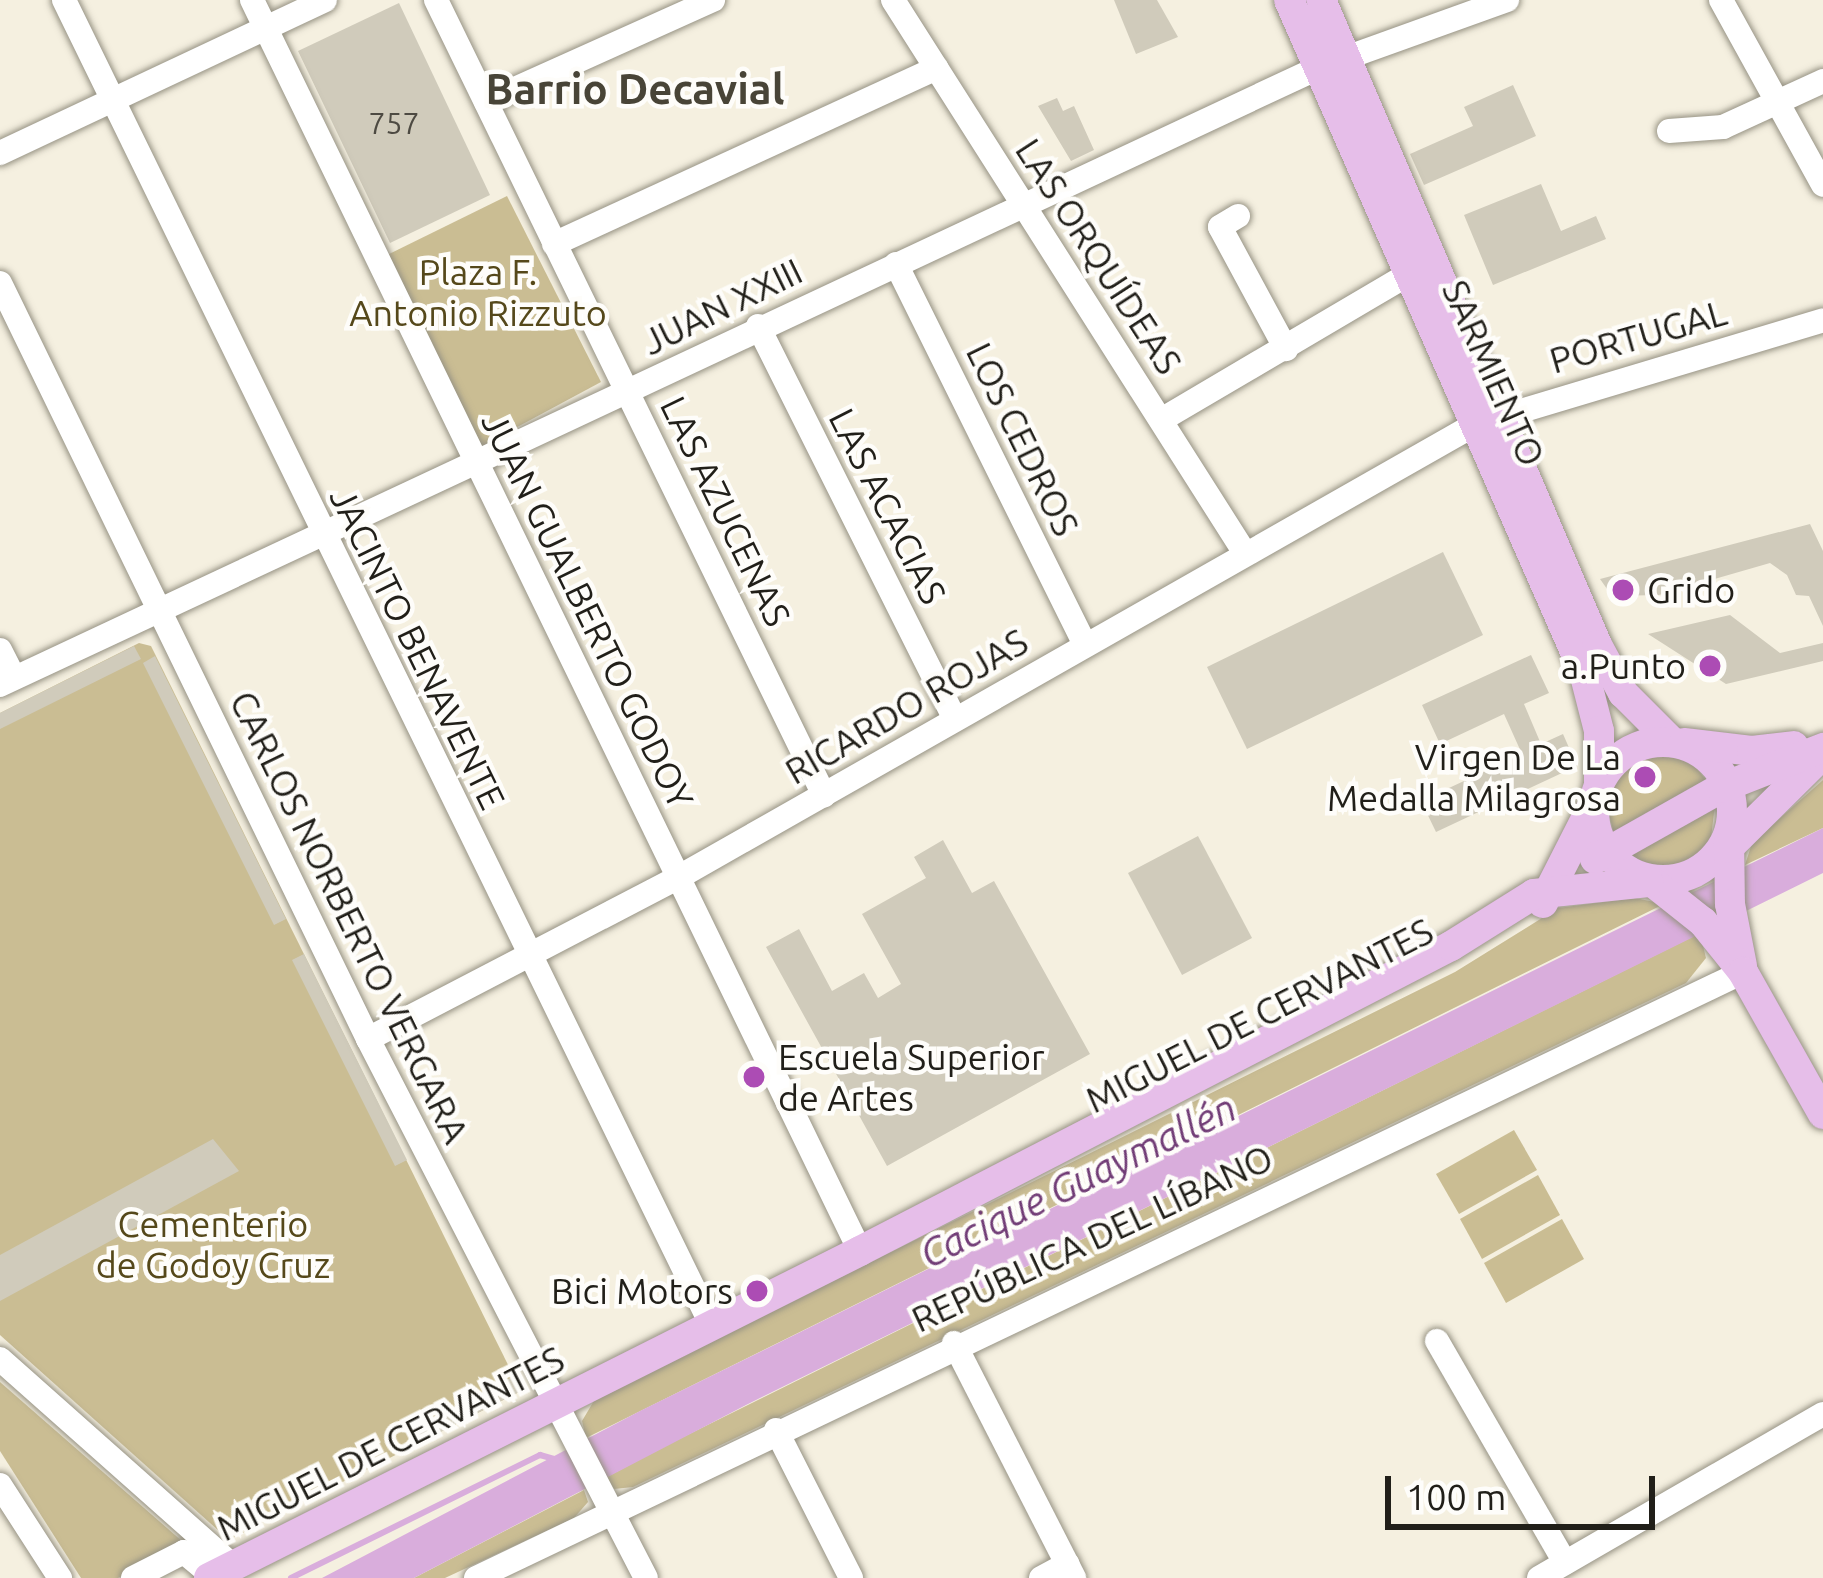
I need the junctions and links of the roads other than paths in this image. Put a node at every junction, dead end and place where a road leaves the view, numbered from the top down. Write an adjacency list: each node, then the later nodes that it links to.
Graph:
1 (64, 0): 15 (street, JACINTO BENAVENTE)
2 (252, 0): 11 (street, JUAN GUALBERTO GODOY)
3 (326, 0): 11 (street)
4 (436, 0): 16 (street, LAS AZUCENAS)
5 (713, 0): 16 (street)
6 (893, 0): 13 (street, LAS ORQUÍDEAS)
7 (1289, 0): 12 (main road, SARMIENTO)
8 (1321, 0): 12 (main road, SARMIENTO)
9 (1507, 0): 12 (street, JUAN XXIII)
10 (1721, 0): 17 (street)
11 (266, 28): 15 (street); 33 (street, JUAN GUALBERTO GODOY)
12 (1333, 65): 21 (street, JUAN XXIII); 25 (main road, SARMIENTO); 32 (main road, SARMIENTO)
13 (936, 68): 21 (street, LAS ORQUÍDEAS); 23 (street)
14 (1823, 81): 17 (street)
15 (112, 99): 19 (street); 34 (street, JACINTO BENAVENTE)
16 (486, 102): 23 (street, LAS AZUCENAS)
17 (1778, 105): 18 (street); 20 (street)
18 (1669, 131)
19 (0, 153)
20 (1823, 185)
21 (1024, 206): 24 (street, JUAN XXIII); 31 (street, LAS ORQUÍDEAS)
22 (1238, 216): 29 (street)
23 (554, 244): 30 (street, LAS AZUCENAS)
24 (896, 264): 28 (street, JUAN XXIII); 37 (street, LOS CEDROS)
25 (1409, 274): 29 (street); 32 (main road, SARMIENTO)
26 (0, 283): 36 (street, CARLOS NORBERTO VERGARA)
27 (1823, 320): 32 (street, PORTUGAL)
28 (758, 326): 30 (street, JUAN XXIII); 40 (street, LAS ACACIAS)
29 (1286, 349): 31 (street)
30 (628, 392): 33 (street, JUAN XXIII); 46 (street, LAS AZUCENAS)
31 (1161, 420): 35 (street, LAS ORQUÍDEAS)
32 (1487, 420): 35 (street, RICARDO ROJAS); 41 (main road, SARMIENTO); 45 (main road, SARMIENTO)
33 (474, 462): 34 (street, JUAN XXIII); 49 (street, JUAN GUALBERTO GODOY)
34 (320, 531): 36 (street, JUAN XXIII); 53 (street, JACINTO BENAVENTE)
35 (1243, 550): 37 (street, RICARDO ROJAS)
36 (158, 607): 39 (street, JUAN XXIII); 55 (street, CARLOS NORBERTO VERGARA)
37 (1084, 645): 40 (street, RICARDO ROJAS)
38 (0, 650): 39 (street)
39 (7, 682)
40 (954, 718): 46 (street, RICARDO ROJAS)
41 (1676, 741): 42 (main road, MIGUEL DE CERVANTES); 44 (main road, SARMIENTO); 45 (main road)
42 (1823, 744): 44 (main road, MIGUEL DE CERVANTES)
43 (1823, 758): 48 (main road)
44 (1721, 788): 47 (main road, MIGUEL DE CERVANTES); 48 (main road)
45 (1597, 792): 47 (main road); 51 (main road)
46 (824, 795): 49 (street, RICARDO ROJAS)
47 (1610, 849): 50 (main road); 51 (main road, MIGUEL DE CERVANTES)
48 (1729, 852): 50 (main road, MIGUEL DE CERVANTES); 52 (main road)
49 (680, 877): 53 (street, RICARDO ROJAS); 57 (street, JUAN GUALBERTO GODOY)
50 (1660, 888): 51 (main road, MIGUEL DE CERVANTES); 52 (main road)
51 (1550, 890): 57 (main road, MIGUEL DE CERVANTES)
52 (1720, 923): 54 (main road)
53 (526, 953): 55 (street, RICARDO ROJAS); 58 (street, JACINTO BENAVENTE)
54 (1743, 972): 56 (main road); 60 (street, REPÚBLICA DEL LÍBANO)
55 (368, 1039): 62 (street, CARLOS NORBERTO VERGARA)
56 (1823, 1114)
57 (860, 1251): 58 (main road, MIGUEL DE CERVANTES)
58 (712, 1326): 62 (main road, MIGUEL DE CERVANTES)
59 (1437, 1341): 68 (street)
60 (954, 1343): 64 (street, REPÚBLICA DEL LÍBANO); 67 (street)
61 (0, 1359): 69 (street)
62 (553, 1404): 66 (street, CARLOS NORBERTO VERGARA); 69 (main road, MIGUEL DE CERVANTES)
63 (1823, 1414): 68 (street)
64 (776, 1430): 66 (street, REPÚBLICA DEL LÍBANO); 74 (street)
65 (0, 1485): 70 (street)
66 (608, 1512): 72 (street, REPÚBLICA DEL LÍBANO); 73 (street, CARLOS NORBERTO VERGARA)
67 (1070, 1571): 75 (street)
68 (1550, 1573)
69 (218, 1574): 71 (street, MIGUEL DE CERVANTES)
70 (60, 1578)
71 (133, 1578)
72 (476, 1578)
73 (646, 1578)
74 (851, 1578)
75 (1041, 1578)

